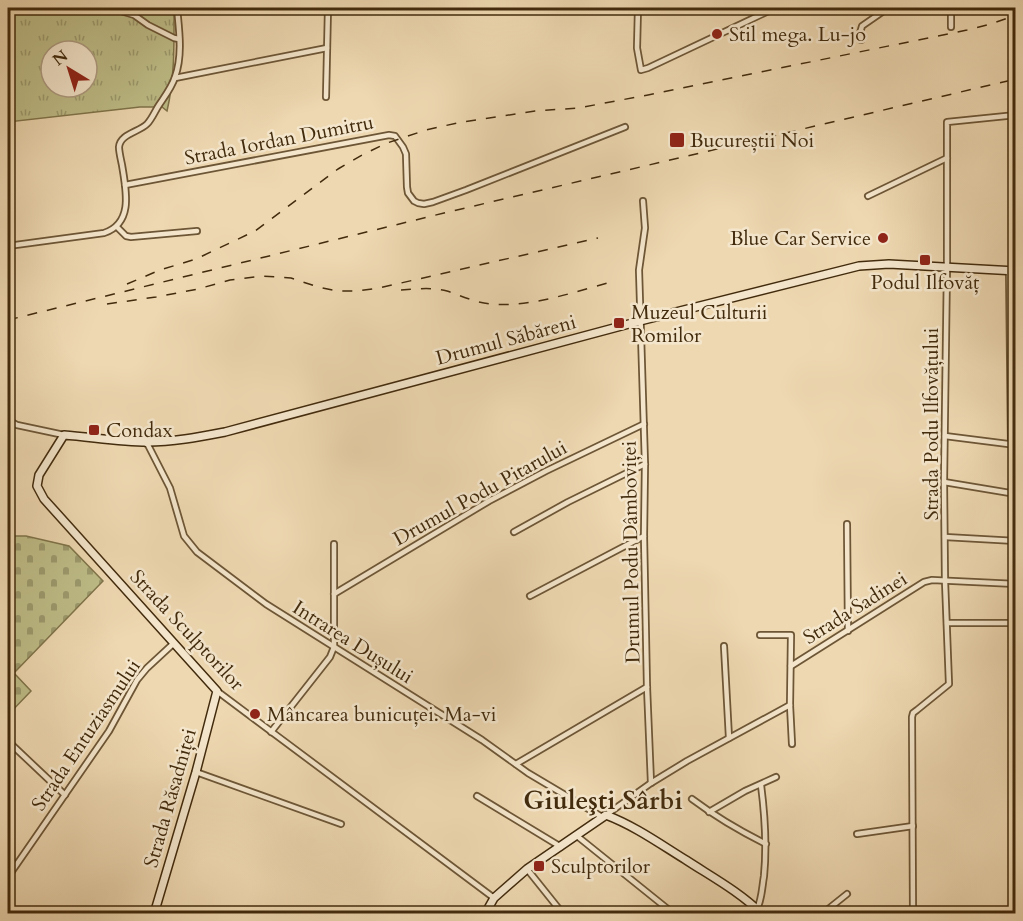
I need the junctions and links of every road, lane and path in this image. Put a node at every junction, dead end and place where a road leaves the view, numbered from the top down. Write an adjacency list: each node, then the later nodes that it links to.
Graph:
1 (111, 8): 9 (street)
2 (177, 8): 9 (street)
3 (328, 8): 11 (street)
4 (638, 8): 5 (street)
5 (775, 8)
6 (888, 8): 10 (street)
7 (951, 8): 8 (street)
8 (951, 27)
9 (179, 39): 12 (street)
10 (861, 40)
11 (327, 48): 12 (street); 13 (street)
12 (175, 78): 17 (street)
13 (326, 97)
14 (1016, 115): 16 (street, Strada Podu Ilfovățului)
15 (625, 127): 17 (street, Strada Iordan Dumitru)
16 (947, 158): 18 (street); 23 (street, Strada Podu Ilfovățului)
17 (125, 185): 20 (street)
18 (868, 196)
19 (643, 201): 25 (street, Drumul Podu Dâmboviței)
20 (117, 227): 21 (street); 22 (street)
21 (197, 231)
22 (8, 246)
23 (947, 267): 24 (main road, Drumul Săbăreni); 25 (main road, Drumul Săbăreni); 29 (street, Strada Podu Ilfovățului)
24 (1012, 271): 31 (street)
25 (640, 321): 27 (street, Drumul Podu Dâmboviței); 30 (main road, Drumul Săbăreni)
26 (8, 420): 28 (street, Drumul Săbăreni)
27 (644, 424): 32 (street, Drumul Podu Dâmboviței); 43 (street, Drumul Podu Pitarului)
28 (64, 435): 30 (main road, Drumul Săbăreni); 49 (main road, Strada Sculptorilor)
29 (945, 436): 31 (street); 33 (street, Strada Podu Ilfovățului)
30 (144, 442): 51 (street, Intrarea Dușului)
31 (1013, 444)
32 (645, 464): 36 (street); 37 (street, Drumul Podu Dâmboviței)
33 (944, 482): 34 (street); 38 (street, Strada Podu Ilfovățului)
34 (1016, 494)
35 (847, 524): 47 (street)
36 (514, 532)
37 (644, 536): 44 (street); 53 (street, Drumul Podu Dâmboviței)
38 (945, 537): 39 (street); 41 (street, Strada Podu Ilfovățului)
39 (1016, 542)
40 (334, 543): 43 (street)
41 (945, 581): 42 (street, Strada Sadinei); 45 (street, Strada Podu Ilfovățului); 47 (street, Strada Sadinei)
42 (1016, 584)
43 (334, 594): 51 (street)
44 (530, 596)
45 (947, 622): 46 (street); 71 (street, Strada Podu Ilfovățului)
46 (1016, 623)
47 (848, 631): 52 (street, Strada Sadinei)
48 (759, 635): 52 (street)
49 (174, 643): 54 (main road, Strada Sculptorilor); 65 (street, Strada Entuziasmului)
50 (724, 646): 57 (street)
51 (334, 647): 56 (street); 60 (street, Intrarea Dușului)
52 (791, 666): 55 (street, Strada Sadinei)
53 (647, 687): 60 (street); 63 (street, Drumul Podu Dâmboviței)
54 (217, 691): 56 (street, Strada Sculptorilor); 61 (main road, Strada Răsadniței)
55 (790, 705): 57 (street); 59 (street, Strada Sadinei)
56 (272, 732): 79 (street, Strada Sculptorilor)
57 (729, 738): 63 (street)
58 (11, 744): 65 (street)
59 (792, 744)
60 (516, 764): 69 (street, Intrarea Dușului)
61 (196, 772): 70 (street); 81 (main road, Strada Răsadniței)
62 (776, 777): 64 (street)
63 (651, 783): 69 (street)
64 (761, 785): 68 (street); 74 (street)
65 (65, 795): 77 (street, Strada Entuziasmului)
66 (477, 796): 75 (street)
67 (692, 799): 68 (street)
68 (709, 812): 74 (street)
69 (604, 817): 73 (main road); 80 (main road)
70 (341, 824)
71 (913, 826): 72 (street); 86 (street)
72 (857, 834)
73 (577, 836): 75 (main road); 84 (street)
74 (766, 844): 80 (street)
75 (561, 847): 76 (main road)
76 (527, 869): 79 (main road); 83 (street)
77 (8, 877)
78 (847, 894): 85 (street)
79 (494, 898): 82 (main road)
80 (759, 911)
81 (154, 914)
82 (485, 914)
83 (563, 914)
84 (674, 914)
85 (822, 914)
86 (913, 914)

